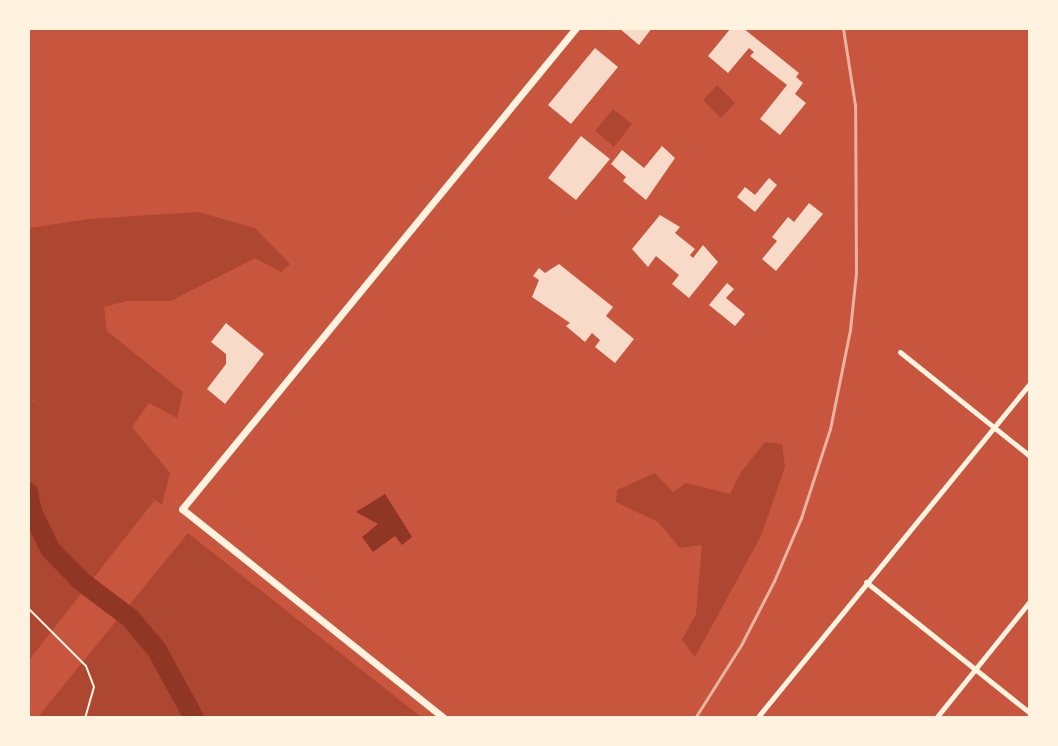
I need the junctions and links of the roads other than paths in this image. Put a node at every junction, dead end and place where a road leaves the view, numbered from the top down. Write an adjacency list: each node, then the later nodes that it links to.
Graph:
1 (576, 28): 10 (street)
2 (900, 352): 4 (street)
3 (1029, 383): 4 (street)
4 (993, 427): 5 (street); 6 (street)
5 (1029, 456)
6 (866, 582): 8 (street); 11 (street)
7 (1029, 601): 8 (street)
8 (975, 669): 9 (street); 12 (street)
9 (1029, 713)
10 (444, 717)
11 (757, 717)
12 (936, 717)

